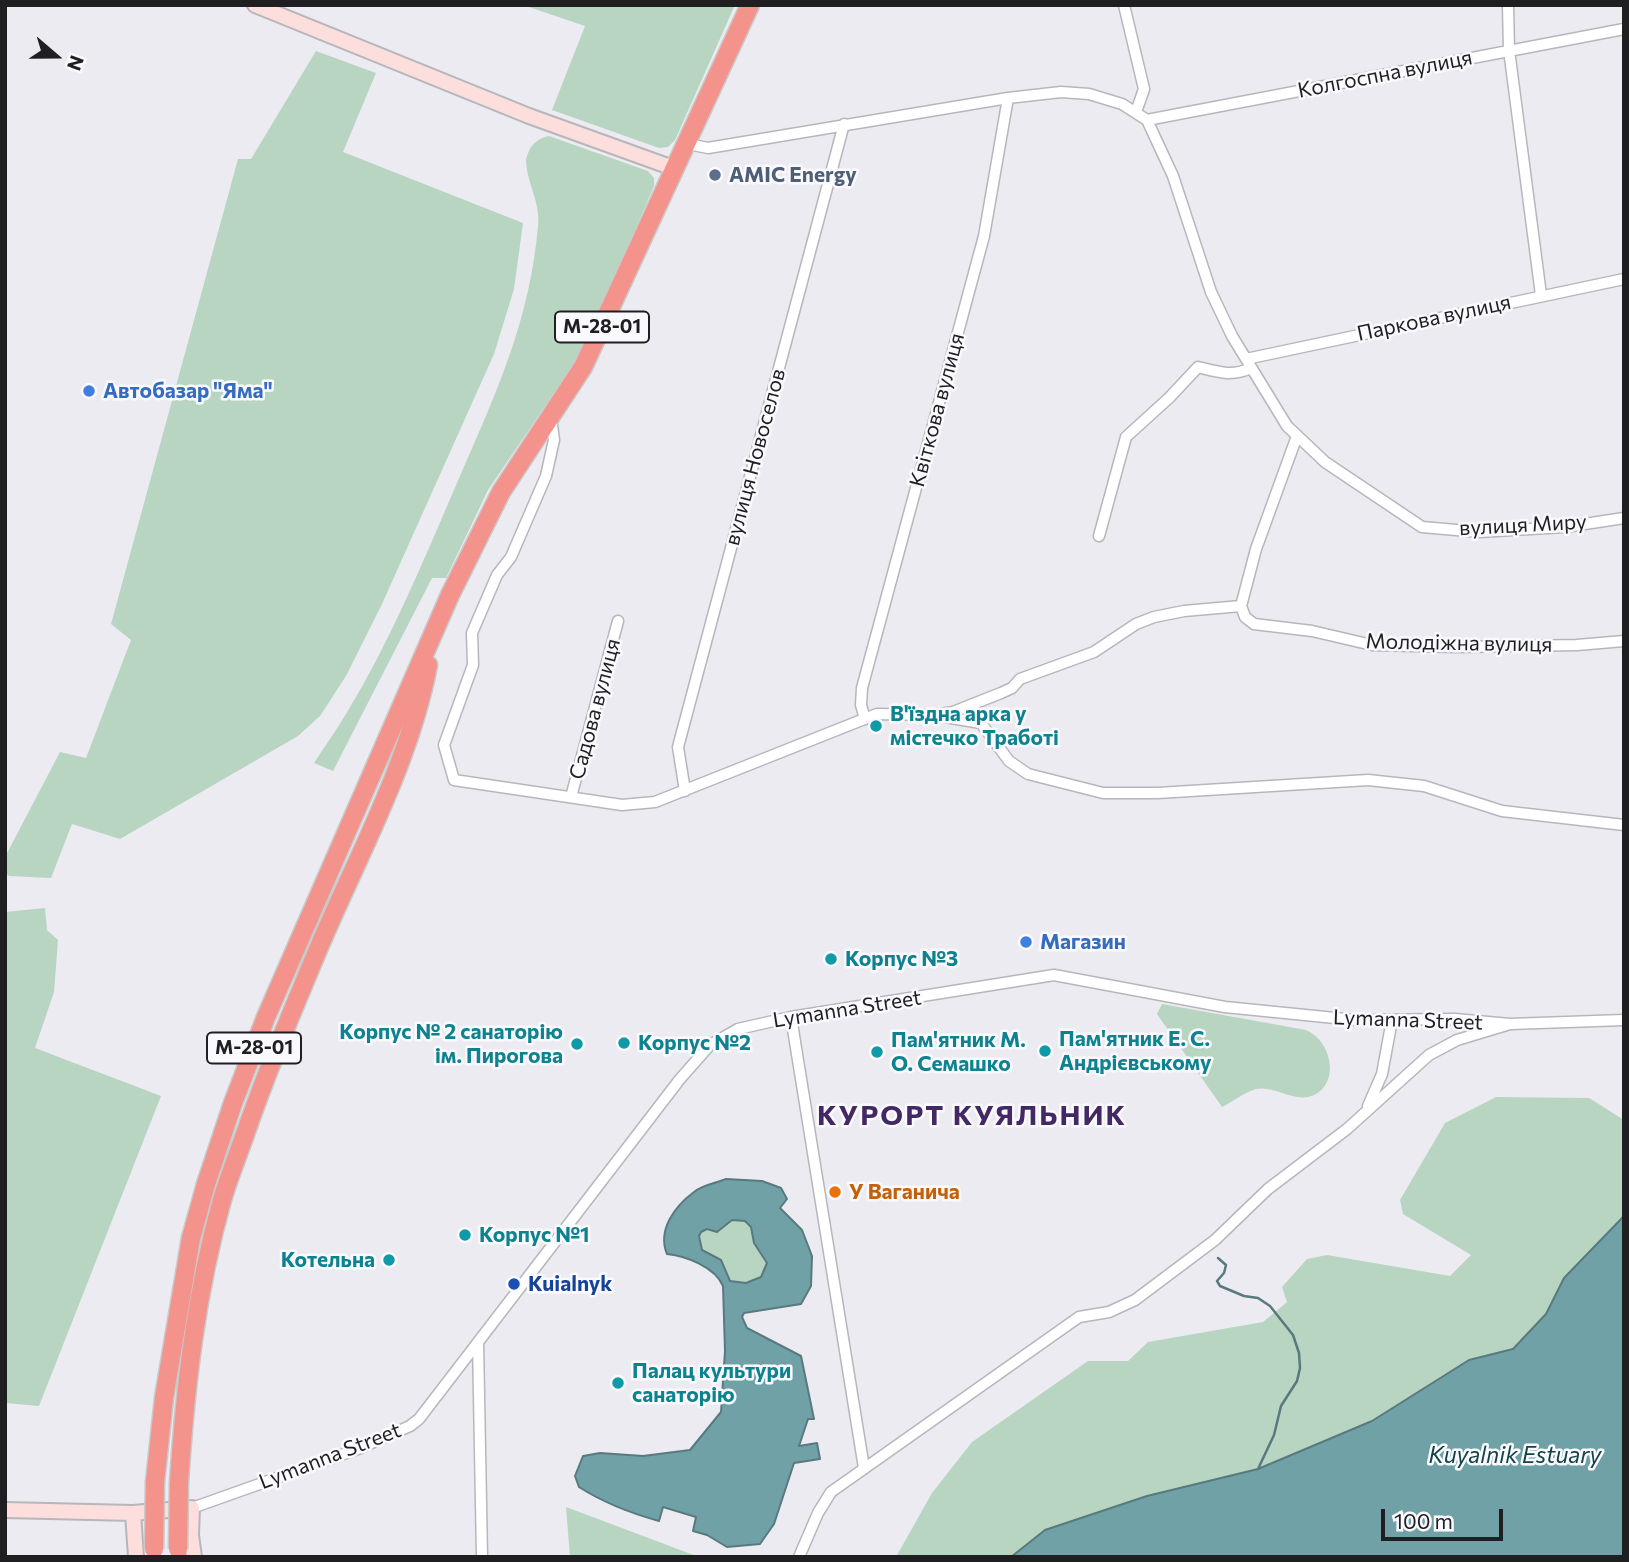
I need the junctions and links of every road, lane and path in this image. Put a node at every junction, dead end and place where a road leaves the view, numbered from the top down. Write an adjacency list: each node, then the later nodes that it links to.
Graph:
1 (255, 5): 12 (street)
2 (750, 5): 11 (highway, М-28-01)
3 (1124, 5): 8 (street)
4 (1508, 5): 6 (street)
5 (1624, 29): 6 (street, Колгоспна вулиця)
6 (1509, 50): 9 (street, Колгоспна вулиця); 14 (street)
7 (1008, 98): 8 (street); 10 (street); 26 (street, Квіткова вулиця)
8 (1136, 112): 9 (street)
9 (1147, 120): 15 (street)
10 (844, 124): 11 (street); 28 (street, вулиця Новоселов)
11 (688, 144): 12 (highway, М-28-01)
12 (676, 169): 16 (highway, М-28-01)
13 (1624, 279): 14 (street, Паркова вулиця)
14 (1541, 295): 15 (street, Паркова вулиця)
15 (1249, 363): 17 (street); 19 (street, Паркова вулиця)
16 (551, 417): 22 (highway, М-28-01); 29 (street)
17 (1297, 436): 18 (street, вулиця Миру); 20 (street)
18 (1624, 518)
19 (1099, 536)
20 (1241, 606): 23 (street, Молодіжна вулиця); 24 (street)
21 (618, 621): 29 (street, Садова вулиця)
22 (433, 638): 41 (highway, М-28-01, bridge); 42 (highway, М-28-01, bridge)
23 (1624, 640)
24 (982, 702): 25 (street); 27 (street)
25 (936, 715): 26 (street); 27 (street)
26 (872, 719): 28 (street)
27 (981, 723): 30 (street)
28 (685, 791): 29 (street)
29 (572, 797)
30 (1624, 825)
31 (791, 1017): 32 (street, Lymanna Street); 36 (street, Lymanna Street); 37 (street)
32 (1392, 1020): 34 (street, Lymanna Street); 35 (street)
33 (1624, 1020): 34 (street)
34 (1510, 1024): 35 (street)
35 (1364, 1112): 37 (street)
36 (478, 1342): 38 (street, Lymanna Street); 45 (street)
37 (864, 1468): 46 (street)
38 (192, 1508): 40 (street, Lymanna Street); 44 (street)
39 (5, 1510): 40 (street, Lymanna Street)
40 (133, 1513): 43 (street)
41 (154, 1553)
42 (177, 1553)
43 (136, 1557)
44 (194, 1557)
45 (482, 1557)
46 (799, 1557)

